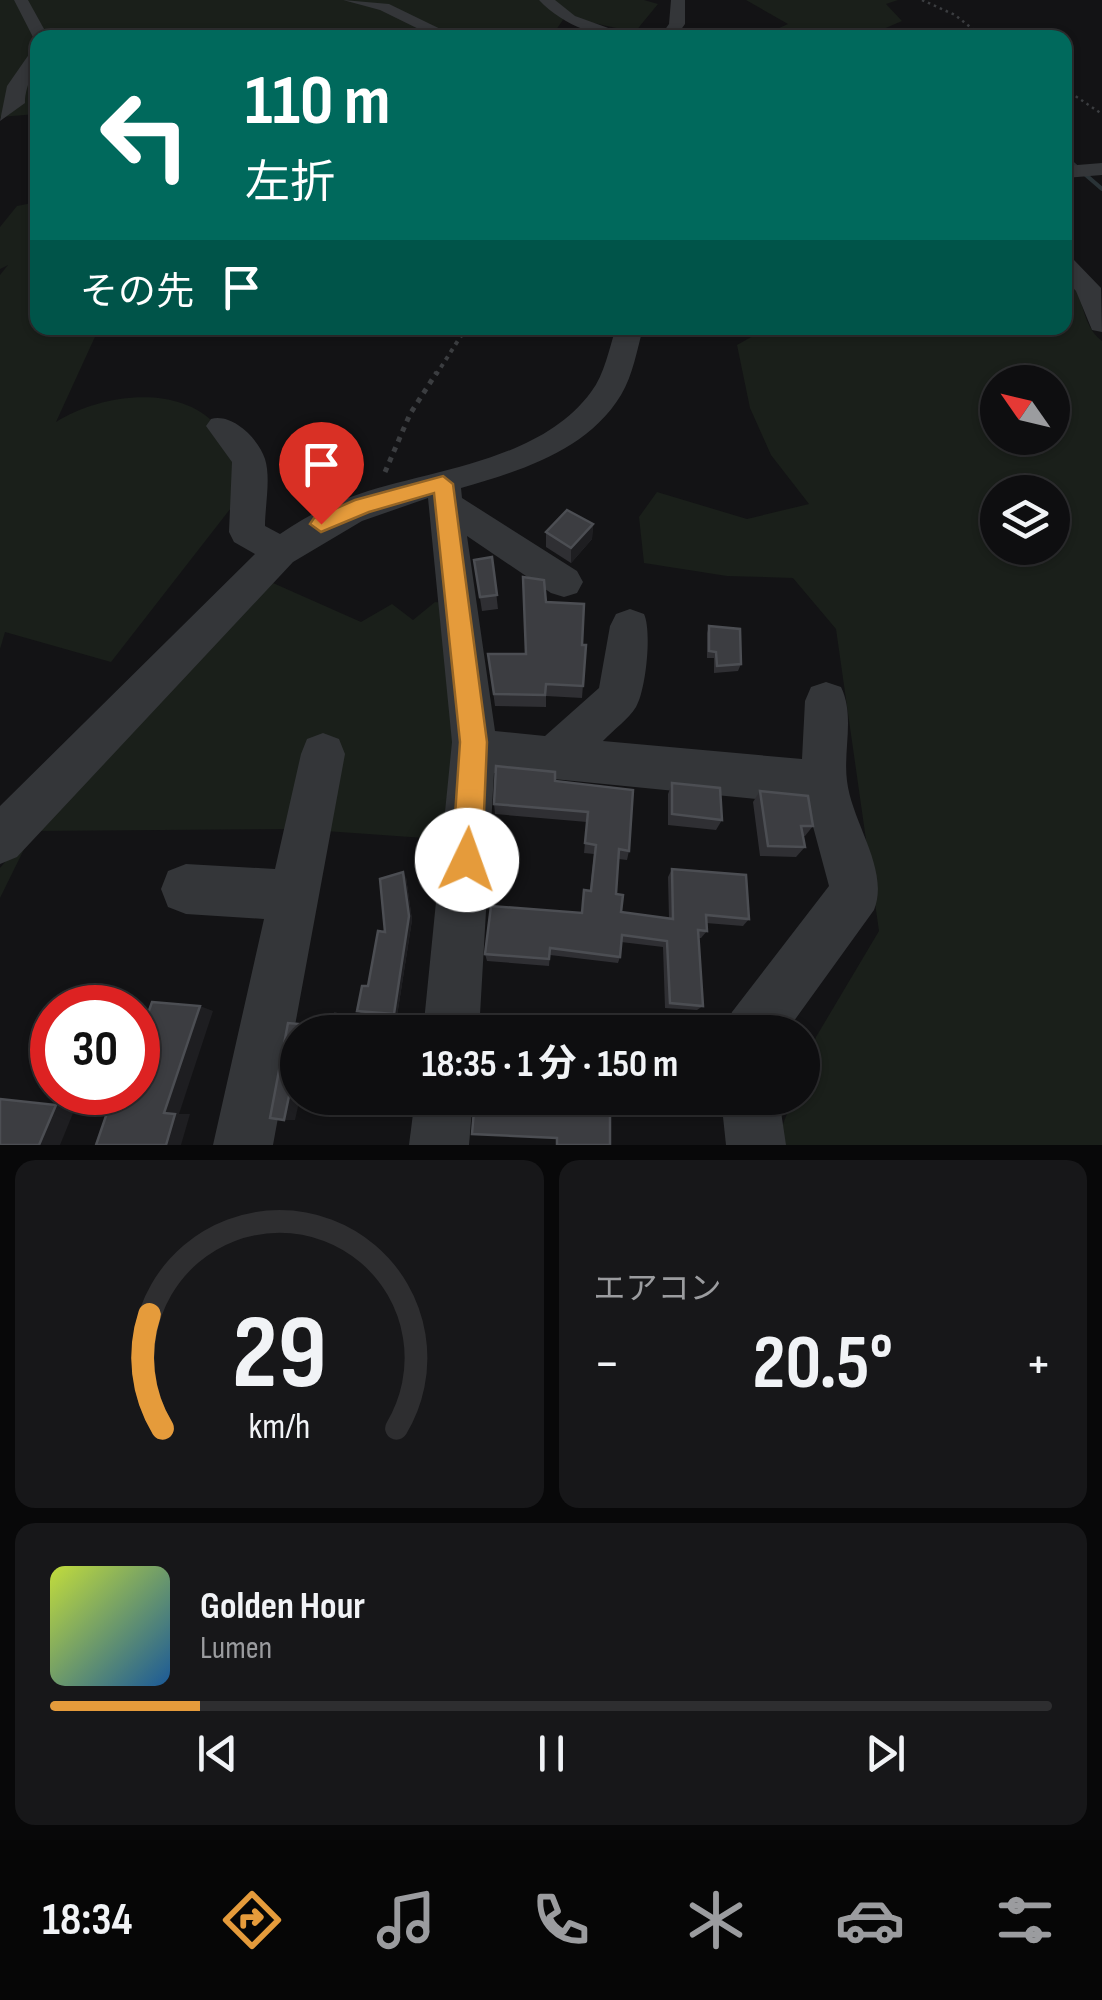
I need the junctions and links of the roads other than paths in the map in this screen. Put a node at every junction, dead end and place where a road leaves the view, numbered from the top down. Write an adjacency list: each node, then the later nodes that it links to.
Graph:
1 (21, 0): 5 (street)
2 (350, 0): 6 (street)
3 (546, 0): 7 (street)
4 (678, 0): 8 (street)
5 (37, 30)
6 (434, 30)
7 (604, 30)
8 (673, 30)
9 (30, 64): 11 (street)
10 (30, 115): 11 (street)
11 (0, 116)
12 (1099, 169): 13 (street)
13 (1072, 172)
14 (1072, 272): 15 (street)
15 (1102, 324)
16 (627, 335): 18 (street)
17 (222, 426): 19 (street)
18 (444, 494): 19 (street); 20 (street); 23 (street)
19 (280, 552): 27 (street)
20 (564, 582)
21 (630, 626): 25 (street)
22 (826, 701): 26 (street)
23 (473, 750): 25 (street); 30 (street)
24 (323, 754): 29 (street)
25 (553, 758): 26 (street)
26 (824, 783): 31 (street)
27 (5, 828)
28 (186, 888): 29 (street)
29 (294, 895): 34 (street)
30 (453, 1015)
31 (765, 1015)
32 (442, 1115): 35 (street)
33 (752, 1115): 36 (street)
34 (243, 1145)
35 (439, 1145)
36 (756, 1145)

